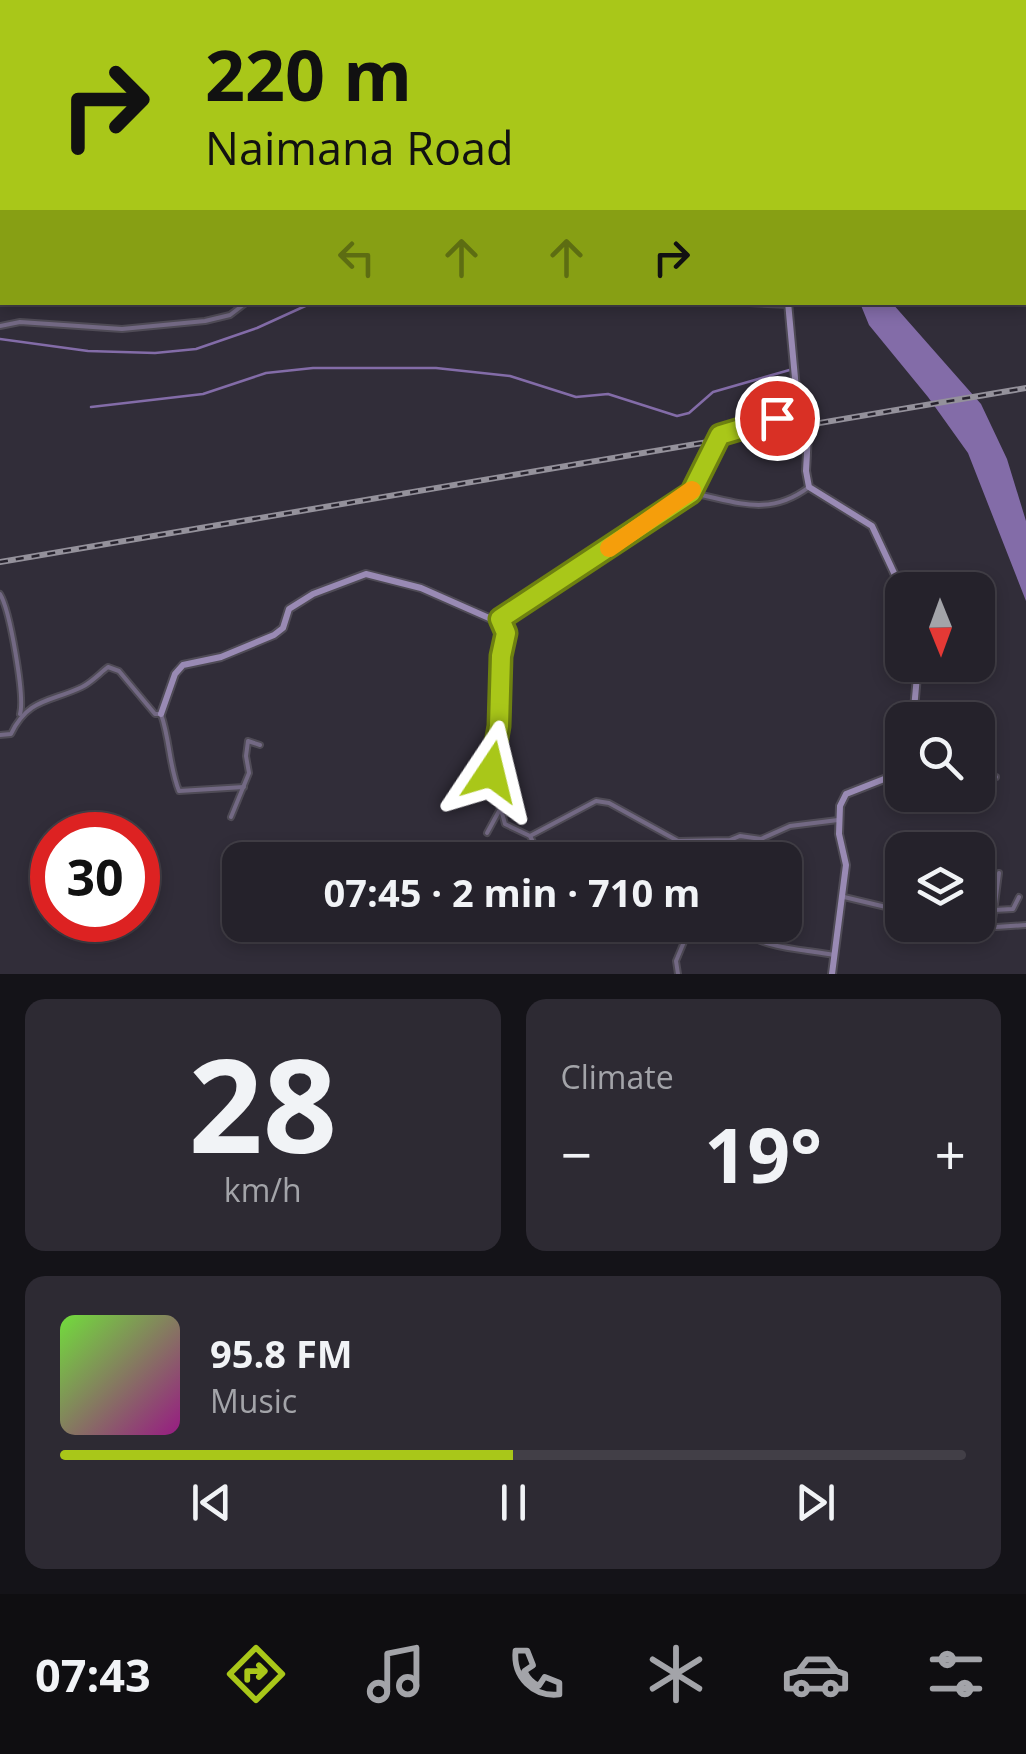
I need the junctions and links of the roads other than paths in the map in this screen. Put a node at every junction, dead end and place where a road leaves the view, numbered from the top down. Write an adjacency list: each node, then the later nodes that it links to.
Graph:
1 (242, 305): 3 (street)
2 (788, 305): 4 (street)
3 (0, 326)
4 (794, 394): 5 (street); 6 (street)
5 (808, 487): 6 (street); 7 (street)
6 (691, 493): 9 (street)
7 (894, 572)
8 (0, 594): 10 (street)
9 (500, 619): 11 (street); 16 (street)
10 (20, 714): 11 (street); 12 (street)
11 (161, 714): 15 (street)
12 (0, 735)
13 (260, 745): 15 (street)
14 (885, 779): 18 (street)
15 (244, 787): 17 (street)
16 (500, 811): 19 (street); 20 (street)
17 (231, 816)
18 (838, 820): 20 (street); 24 (street)
19 (487, 833)
20 (530, 836): 21 (street)
21 (533, 842)
22 (998, 874): 23 (street)
23 (997, 883): 26 (street)
24 (844, 897): 27 (street); 33 (street)
25 (1019, 897): 28 (street)
26 (995, 901)
27 (885, 907)
28 (995, 910)
29 (1026, 925): 30 (street)
30 (995, 927)
31 (684, 942): 34 (street)
32 (766, 942): 33 (street)
33 (835, 955): 35 (street)
34 (678, 974)
35 (832, 974)

